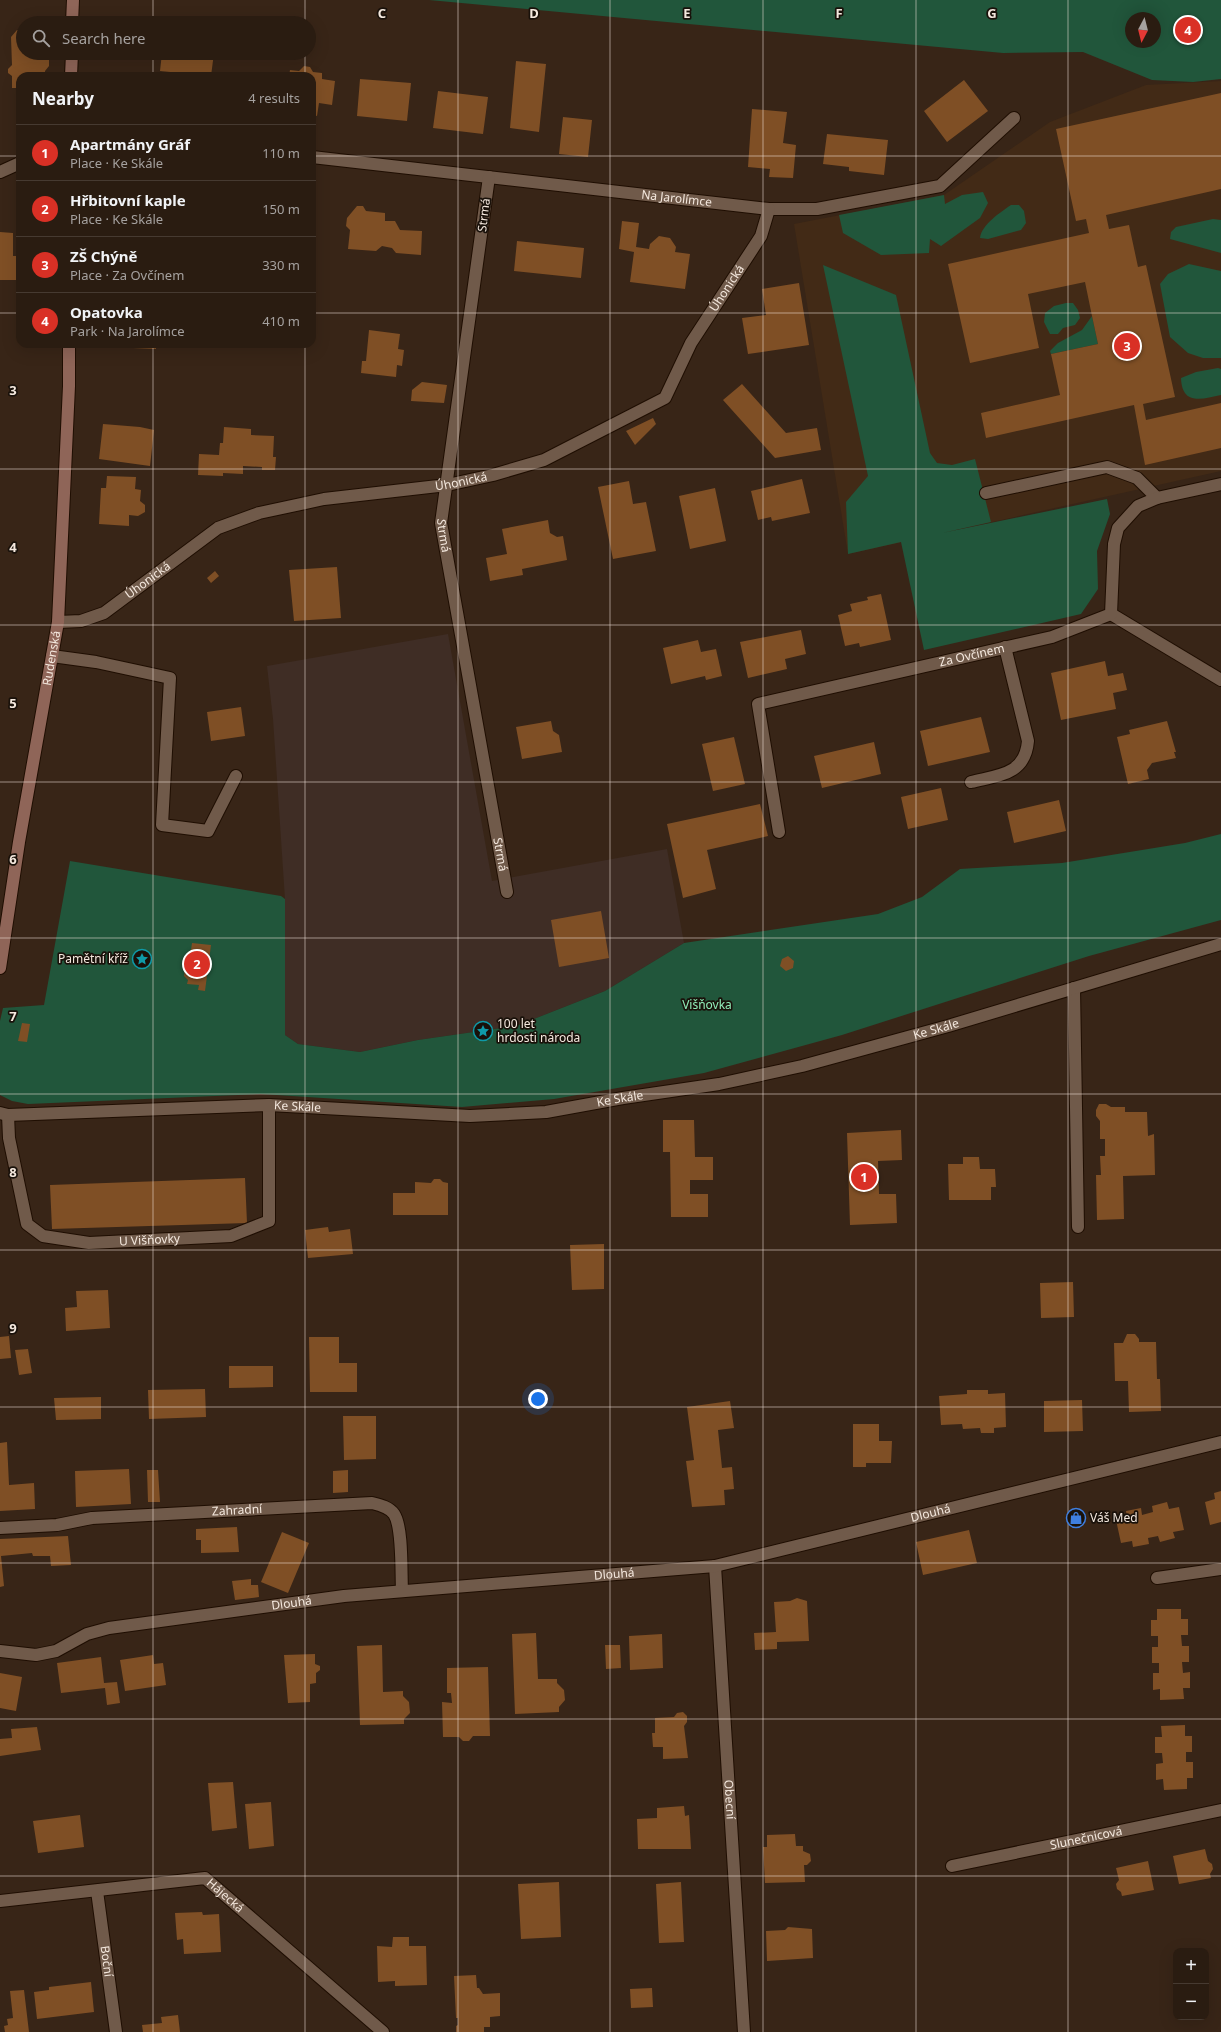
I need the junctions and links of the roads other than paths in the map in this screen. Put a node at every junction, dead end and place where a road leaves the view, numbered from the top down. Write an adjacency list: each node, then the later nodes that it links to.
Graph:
1 (73, 0): 2 (street)
2 (72, 16)
3 (72, 60): 4 (street)
4 (71, 72)
5 (1014, 118): 10 (street, Na Jarolímce)
6 (316, 157): 9 (street, Na Jarolímce)
7 (16, 165): 8 (street)
8 (0, 172)
9 (489, 177): 10 (street, Na Jarolímce); 13 (street, Strmá)
10 (769, 209): 13 (street, Úhonická)
11 (69, 348): 17 (street, Rudenská)
12 (1221, 484): 15 (street)
13 (447, 485): 17 (street, Úhonická); 24 (street, Strmá)
14 (986, 494): 15 (street)
15 (1158, 498): 16 (street)
16 (1111, 614): 18 (street, Za Ovčínem); 20 (street)
17 (58, 622): 19 (street, Rudenská)
18 (1005, 647): 22 (street); 23 (street, Za Ovčínem)
19 (52, 656): 21 (street); 26 (street, Rudenská)
20 (1221, 680)
21 (236, 776)
22 (971, 782)
23 (779, 832)
24 (507, 892)
25 (1221, 944): 27 (street, Ke Skále)
26 (0, 968)
27 (1074, 988): 28 (street, Ke Skále); 30 (street)
28 (269, 1105): 29 (street, Ke Skále); 29 (street, U Višňovky)
29 (4, 1114)
30 (1078, 1227)
31 (1221, 1442): 33 (street, Dlouhá)
32 (0, 1528): 36 (street, Zahradní)
33 (715, 1566): 36 (street, Dlouhá); 44 (street, Obecní)
34 (1221, 1569): 35 (street)
35 (1158, 1578)
36 (402, 1590): 37 (street, Dlouhá)
37 (0, 1651)
38 (1221, 1810): 39 (street, Slunečnicová)
39 (952, 1866)
40 (98, 1891): 41 (street, Hájecká); 42 (street, Boční); 43 (street, Hájecká)
41 (0, 1901)
42 (116, 2032)
43 (383, 2032)
44 (744, 2032)

